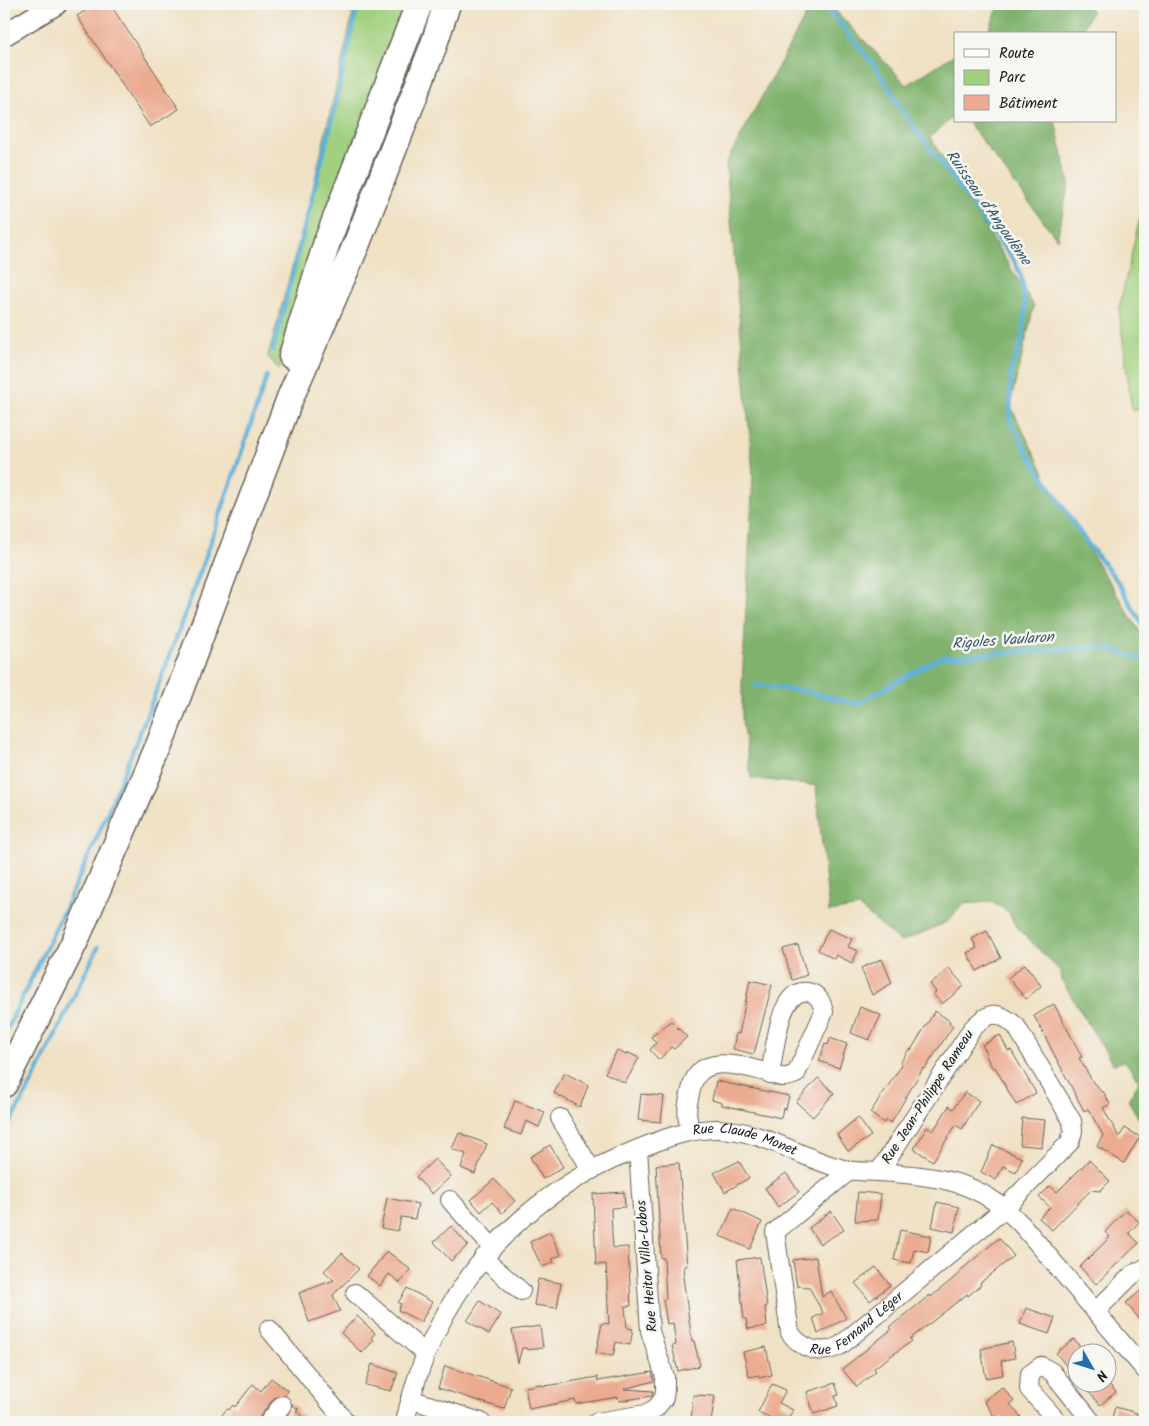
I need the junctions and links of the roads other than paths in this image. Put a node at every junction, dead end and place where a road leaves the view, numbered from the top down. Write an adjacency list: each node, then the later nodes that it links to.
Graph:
1 (56, 4): 4 (street)
2 (419, 4): 5 (main road)
3 (448, 4): 5 (main road)
4 (4, 35)
5 (252, 500): 7 (main road)
6 (770, 1074): 6 (street); 9 (street)
7 (4, 1084)
8 (560, 1118): 11 (street)
9 (691, 1131): 10 (street, Rue Claude Monet); 12 (street, Rue Claude Monet)
10 (638, 1149): 11 (street, Rue Claude Monet); 30 (street, Rue Heitor Villa-Lobos)
11 (591, 1169): 16 (street, Rue Claude Monet)
12 (849, 1170): 13 (street, Rue Claude Monet); 15 (street, Rue Fernand Léger)
13 (879, 1172): 15 (street, Rue Claude Monet); 15 (street, Rue Jean-Philippe Rameau)
14 (450, 1200): 16 (street)
15 (1005, 1208): 20 (street, Rue Claude Monet)
16 (487, 1253): 18 (street); 22 (street, Rue Claude Monet)
17 (1145, 1268): 20 (street)
18 (521, 1292)
19 (355, 1293): 22 (street)
20 (1096, 1311): 23 (street, Rue Claude Monet)
21 (269, 1329): 26 (street)
22 (425, 1353): 24 (street, Rue Claude Monet)
23 (1145, 1370)
24 (410, 1399): 28 (street, Rue Claude Monet); 29 (street)
25 (282, 1405): 27 (street)
26 (335, 1418)
27 (269, 1422)
28 (405, 1422)
29 (482, 1422)
30 (597, 1422)
31 (1058, 1422): 32 (street)
32 (1092, 1422)

